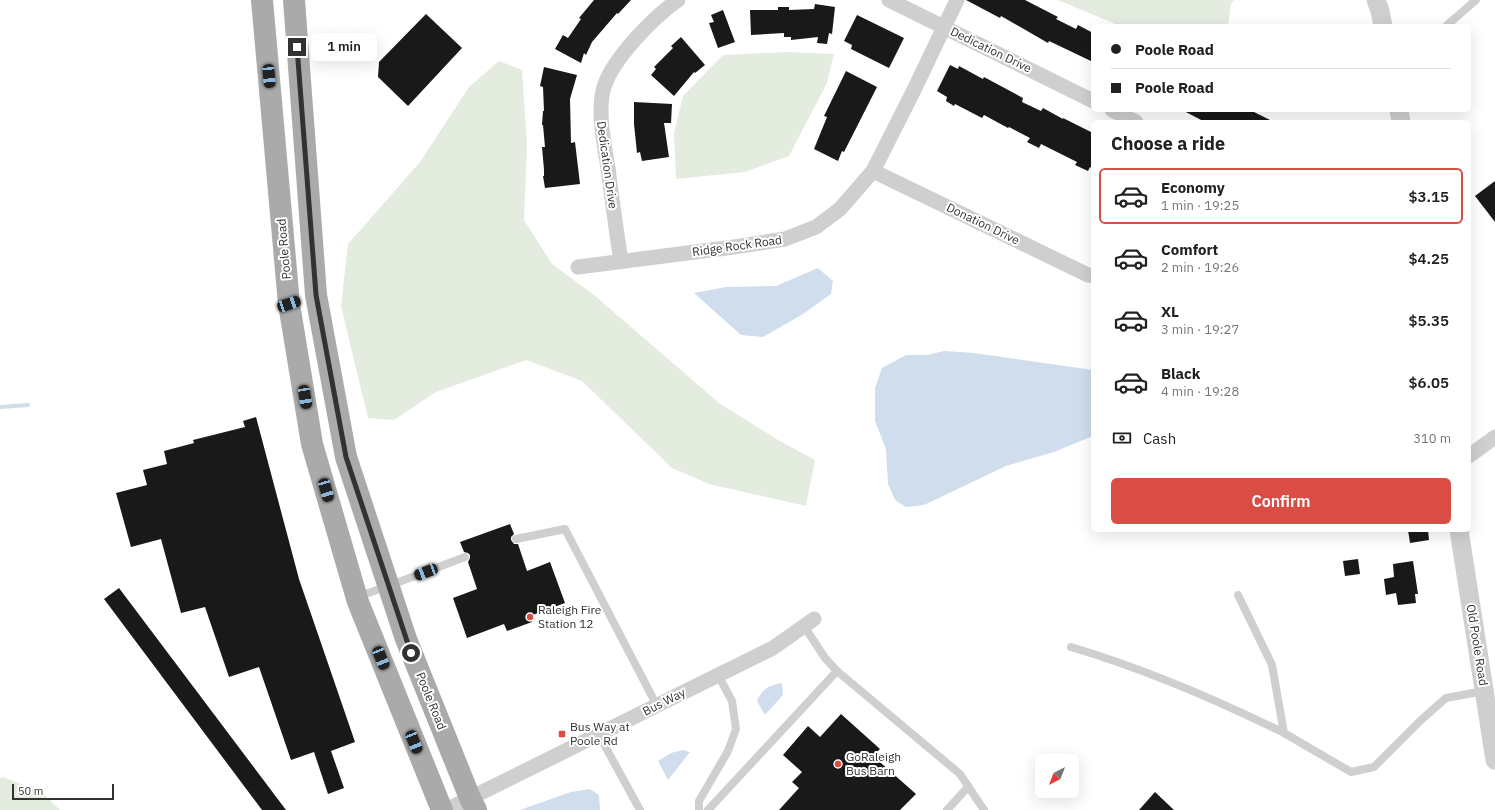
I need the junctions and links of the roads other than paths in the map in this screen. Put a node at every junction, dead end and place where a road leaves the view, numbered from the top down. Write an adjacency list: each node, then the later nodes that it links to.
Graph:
1 (262, 0): 19 (main road, Poole Road)
2 (294, 0): 18 (main road, Poole Road)
3 (678, 0): 15 (street, Dedication Drive)
4 (889, 0): 10 (street, Dedication Drive)
5 (957, 0): 10 (street, Ridge Rock Road)
6 (1376, 0): 8 (street)
7 (1476, 0): 9 (lane)
8 (1383, 24)
9 (1448, 24)
10 (943, 27): 11 (street, Dedication Drive); 14 (street, Ridge Rock Road)
11 (1091, 100)
12 (1116, 112): 13 (street)
13 (1132, 120)
14 (873, 171): 15 (street, Ridge Rock Road); 17 (street, Donation Drive)
15 (620, 261): 16 (street, Ridge Rock Road)
16 (578, 267)
17 (1091, 276)
18 (316, 295): 19 (main road); 25 (main road, Poole Road)
19 (289, 304): 27 (main road, Poole Road)
20 (1495, 437): 21 (street)
21 (1471, 455)
22 (1458, 532): 32 (street, Old Poole Road)
23 (516, 540): 33 (lane)
24 (465, 557): 25 (lane)
25 (388, 586): 27 (lane); 38 (main road, Poole Road)
26 (1238, 595): 34 (lane)
27 (357, 597): 39 (main road, Poole Road)
28 (809, 622): 30 (lane); 31 (street, Bus Way)
29 (1071, 647): 34 (lane)
30 (837, 671): 37 (lane); 43 (lane)
31 (718, 675): 33 (street, Bus Way); 42 (lane)
32 (1484, 691): 34 (lane); 36 (street, Old Poole Road)
33 (657, 706): 35 (street, Bus Way)
34 (1284, 733)
35 (599, 735): 38 (street, Bus Way); 41 (lane)
36 (1495, 760)
37 (968, 787): 44 (lane); 45 (lane)
38 (473, 804): 40 (street, Bus Way)
39 (442, 810)
40 (446, 810)
41 (640, 810)
42 (699, 810)
43 (708, 810)
44 (947, 810)
45 (984, 810)

